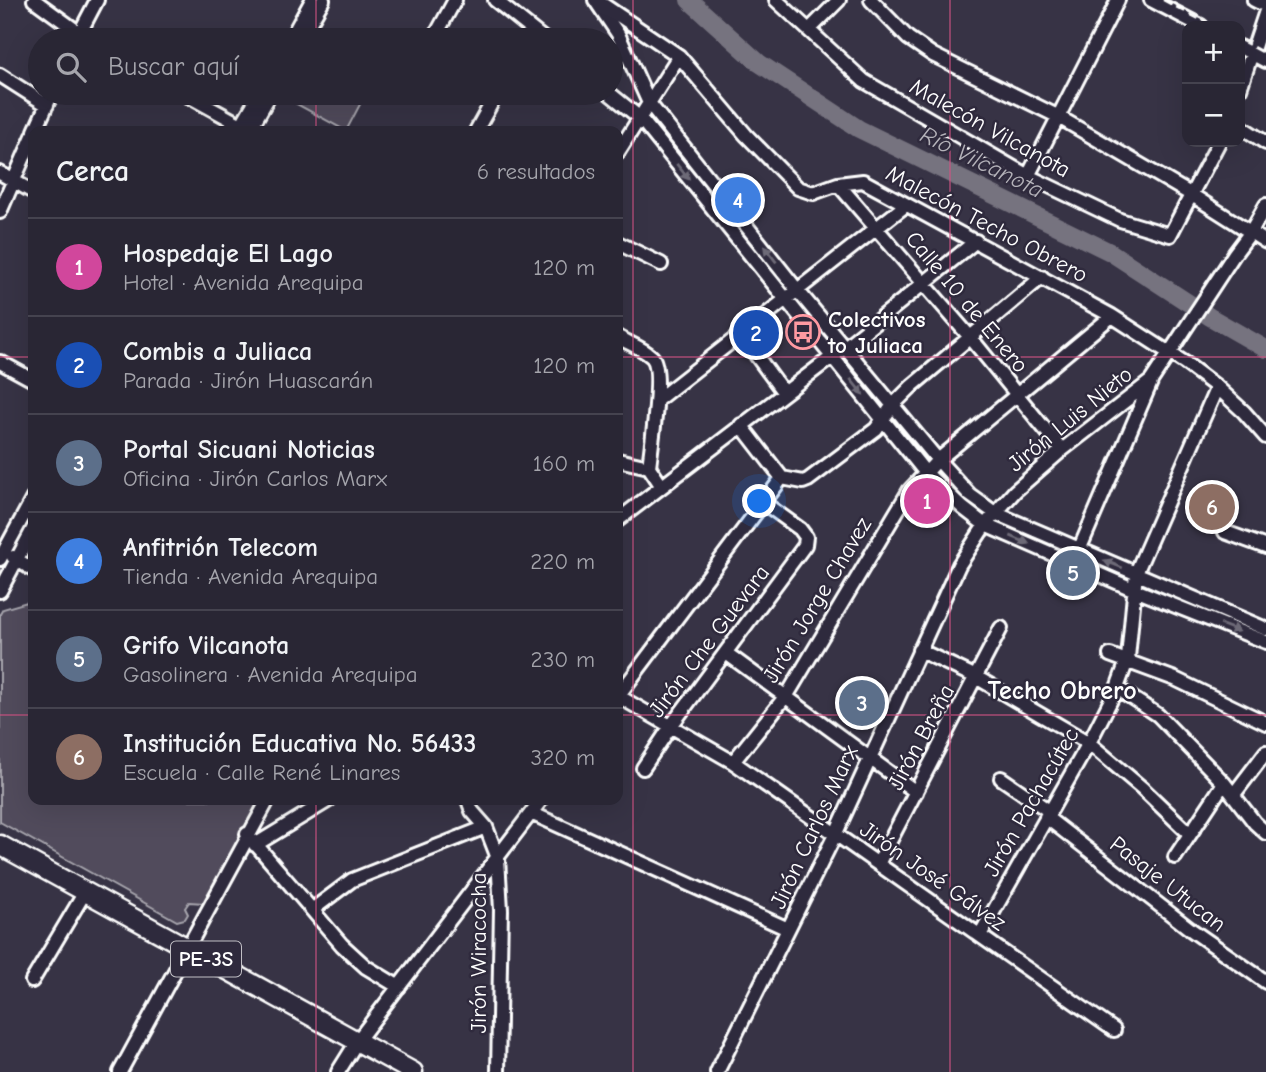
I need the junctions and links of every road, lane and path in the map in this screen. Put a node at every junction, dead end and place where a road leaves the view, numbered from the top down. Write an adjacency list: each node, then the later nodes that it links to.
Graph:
1 (34, 0): 16 (street)
2 (97, 0): 17 (street)
3 (312, 0): 18 (street)
4 (323, 0): 19 (street)
5 (455, 0): 20 (street)
6 (495, 0): 21 (street)
7 (595, 0): 22 (street); 26 (street, Malecón Techo Obrero)
8 (776, 0): 23 (street, Malecón Vilcanota)
9 (839, 0): 23 (street)
10 (871, 0): 37 (street)
11 (1118, 0): 37 (street)
12 (1151, 0): 15 (street)
13 (1254, 0): 14 (street)
14 (1266, 8): 25 (street)
15 (1191, 21)
16 (69, 28)
17 (86, 28)
18 (297, 28)
19 (307, 28)
20 (440, 28)
21 (523, 28)
22 (614, 28)
23 (809, 30): 50 (street, Malecón Vilcanota)
24 (623, 43): 30 (street)
25 (1245, 50): 27 (street)
26 (679, 56): 30 (street); 52 (street, Malecón Techo Obrero)
27 (1266, 61)
28 (0, 75): 29 (street)
29 (28, 88)
30 (649, 103): 38 (street); 66 (street, one-way to 30)
31 (623, 104): 38 (street)
32 (47, 105): 39 (street)
33 (203, 105): 40 (street)
34 (255, 105): 41 (street)
35 (263, 105): 42 (street)
36 (487, 105): 43 (street)
37 (1057, 116): 50 (street); 54 (street)
38 (640, 118): 46 (street); 67 (street, one-way to 67)
39 (37, 126)
40 (239, 126)
41 (248, 126)
42 (249, 126)
43 (478, 126)
44 (1245, 130): 45 (street)
45 (1266, 143)
46 (623, 144)
47 (1216, 147): 54 (street)
48 (28, 148): 51 (street)
49 (0, 173): 51 (street)
50 (1028, 176): 54 (street, Malecón Vilcanota)
51 (14, 181): 53 (street); 57 (street)
52 (838, 184): 55 (street, Malecón Techo Obrero); 58 (street, Calle 10 de Enero)
53 (28, 189)
54 (1192, 195): 59 (street)
55 (906, 205): 58 (street); 60 (street, Malecón Techo Obrero)
56 (1266, 205): 59 (street, Jirón Luis Nieto)
57 (0, 212)
58 (877, 228): 65 (street, Calle 10 de Enero); 66 (street)
59 (1251, 233): 61 (street); 73 (street, Jirón Luis Nieto)
60 (976, 241): 64 (street, Malecón Techo Obrero); 65 (street)
61 (1266, 242)
62 (623, 245): 63 (street)
63 (661, 264)
64 (1042, 277): 68 (street, Malecón Techo Obrero); 70 (street)
65 (924, 284): 70 (street, Calle 10 de Enero); 72 (street)
66 (798, 291): 67 (street); 72 (street)
67 (786, 300): 69 (street); 74 (street)
68 (1112, 316): 73 (street, Malecón Techo Obrero); 80 (street, Jirón Jorge Chavez)
69 (742, 336): 79 (street); 81 (street)
70 (970, 337): 80 (street, Calle 10 de Enero); 82 (street)
71 (623, 340): 81 (street)
72 (845, 347): 74 (street); 82 (street)
73 (1172, 348): 77 (street, Jirón Luis Nieto); 78 (street, Malecón Techo Obrero)
74 (832, 356): 79 (street); 83 (street, one-way to 83)
75 (0, 362): 76 (street)
76 (28, 377)
77 (1151, 382): 86 (street, Jirón Luis Nieto); 102 (street)
78 (1217, 387): 85 (street, Malecón Techo Obrero); 105 (street)
79 (784, 393): 84 (street)
80 (1017, 393): 86 (street, Calle 10 de Enero); 87 (street, Jirón Jorge Chavez)
81 (657, 400): 89 (street)
82 (893, 405): 83 (street); 87 (street)
83 (883, 419): 90 (street); 91 (street)
84 (741, 425): 91 (street); 92 (street)
85 (1266, 437)
86 (1062, 450): 95 (street, Jirón Luis Nieto)
87 (938, 460): 90 (street, Jirón Jorge Chavez); 95 (street)
88 (623, 461): 89 (street)
89 (649, 467): 92 (street)
90 (925, 472): 97 (street); 118 (street, Jirón Jorge Chavez)
91 (782, 478): 93 (street)
92 (661, 485): 96 (street)
93 (764, 503): 112 (street, Jirón Che Guevara); 117 (street)
94 (28, 507): 101 (street)
95 (995, 513): 97 (street, Jirón Luis Nieto); 102 (street)
96 (623, 516)
97 (985, 524): 102 (street, one-way to 102); 111 (street, Jirón Carlos Marx)
98 (1224, 532): 100 (street)
99 (28, 539): 103 (street)
100 (1266, 547)
101 (2, 552): 103 (street)
102 (1076, 556): 105 (street, one-way to 102); 106 (street)
103 (17, 561): 104 (street); 107 (street)
104 (28, 567)
105 (1136, 573): 106 (street, Jirón Pachacútec); 109 (street)
106 (1135, 590): 110 (street, one-way to 110); 114 (street, Jirón Pachacútec)
107 (0, 591)
108 (1001, 628): 115 (street, Jirón Breña)
109 (1266, 629)
110 (1266, 642)
111 (919, 650): 115 (street); 124 (street, Jirón Carlos Marx)
112 (726, 653): 118 (street); 121 (street, Jirón Che Guevara)
113 (1110, 655): 114 (street)
114 (1127, 663): 116 (street, Jirón Pachacútec); 120 (street)
115 (976, 677): 122 (street); 129 (street, Jirón Breña)
116 (1117, 688): 122 (street, Jirón Pachacútec); 128 (street)
117 (623, 689)
118 (785, 696): 124 (street); 125 (street, Jirón Jorge Chavez)
119 (623, 699): 121 (street, Jirón José Gálvez)
120 (1266, 723)
121 (671, 726): 125 (street, Jirón José Gálvez); 126 (street, Jirón Che Guevara)
122 (1089, 744): 136 (street, Jirón Pachacútec); 140 (street)
123 (1266, 752): 130 (street)
124 (870, 758): 129 (street); 138 (street, Jirón Carlos Marx)
125 (733, 762): 138 (street, Jirón José Gálvez)
126 (643, 768)
127 (1001, 778): 136 (street, Pasaje Utucan)
128 (1224, 783): 130 (street); 140 (street)
129 (916, 792): 145 (street, Jirón Breña)
130 (1234, 794): 139 (street)
131 (266, 805): 141 (street)
132 (318, 805): 141 (street)
133 (470, 805): 137 (street, Jirón Wiracocha)
134 (537, 805): 135 (street)
135 (531, 813): 144 (street); 148 (street)
136 (1048, 814): 149 (street, Jirón Pachacútec); 152 (street, Pasaje Utucan)
137 (486, 827): 144 (street, Jirón Wiracocha); 147 (street)
138 (836, 833): 145 (street, Jirón José Gálvez); 148 (street, Jirón Carlos Marx)
139 (1266, 833)
140 (1190, 834): 143 (street)
141 (251, 839): 147 (street); 150 (street)
142 (0, 845): 146 (highway, PE-3S)
143 (1175, 857)
144 (498, 858): 153 (street); 159 (street, Jirón Wiracocha)
145 (878, 864): 149 (street, Jirón José Gálvez)
146 (85, 892): 150 (highway, PE-3S); 151 (street)
147 (312, 910): 153 (street)
148 (788, 929): 160 (street, Jirón Carlos Marx)
149 (980, 935): 154 (street, Jirón José Gálvez)
150 (186, 948): 155 (highway, PE-3S); 156 (street)
151 (32, 981)
152 (1266, 982)
153 (399, 988): 155 (street)
154 (1114, 1030)
155 (358, 1041): 157 (street); 158 (highway, PE-3S)
156 (120, 1072)
157 (338, 1072)
158 (413, 1072)
159 (498, 1072)
160 (717, 1072)

